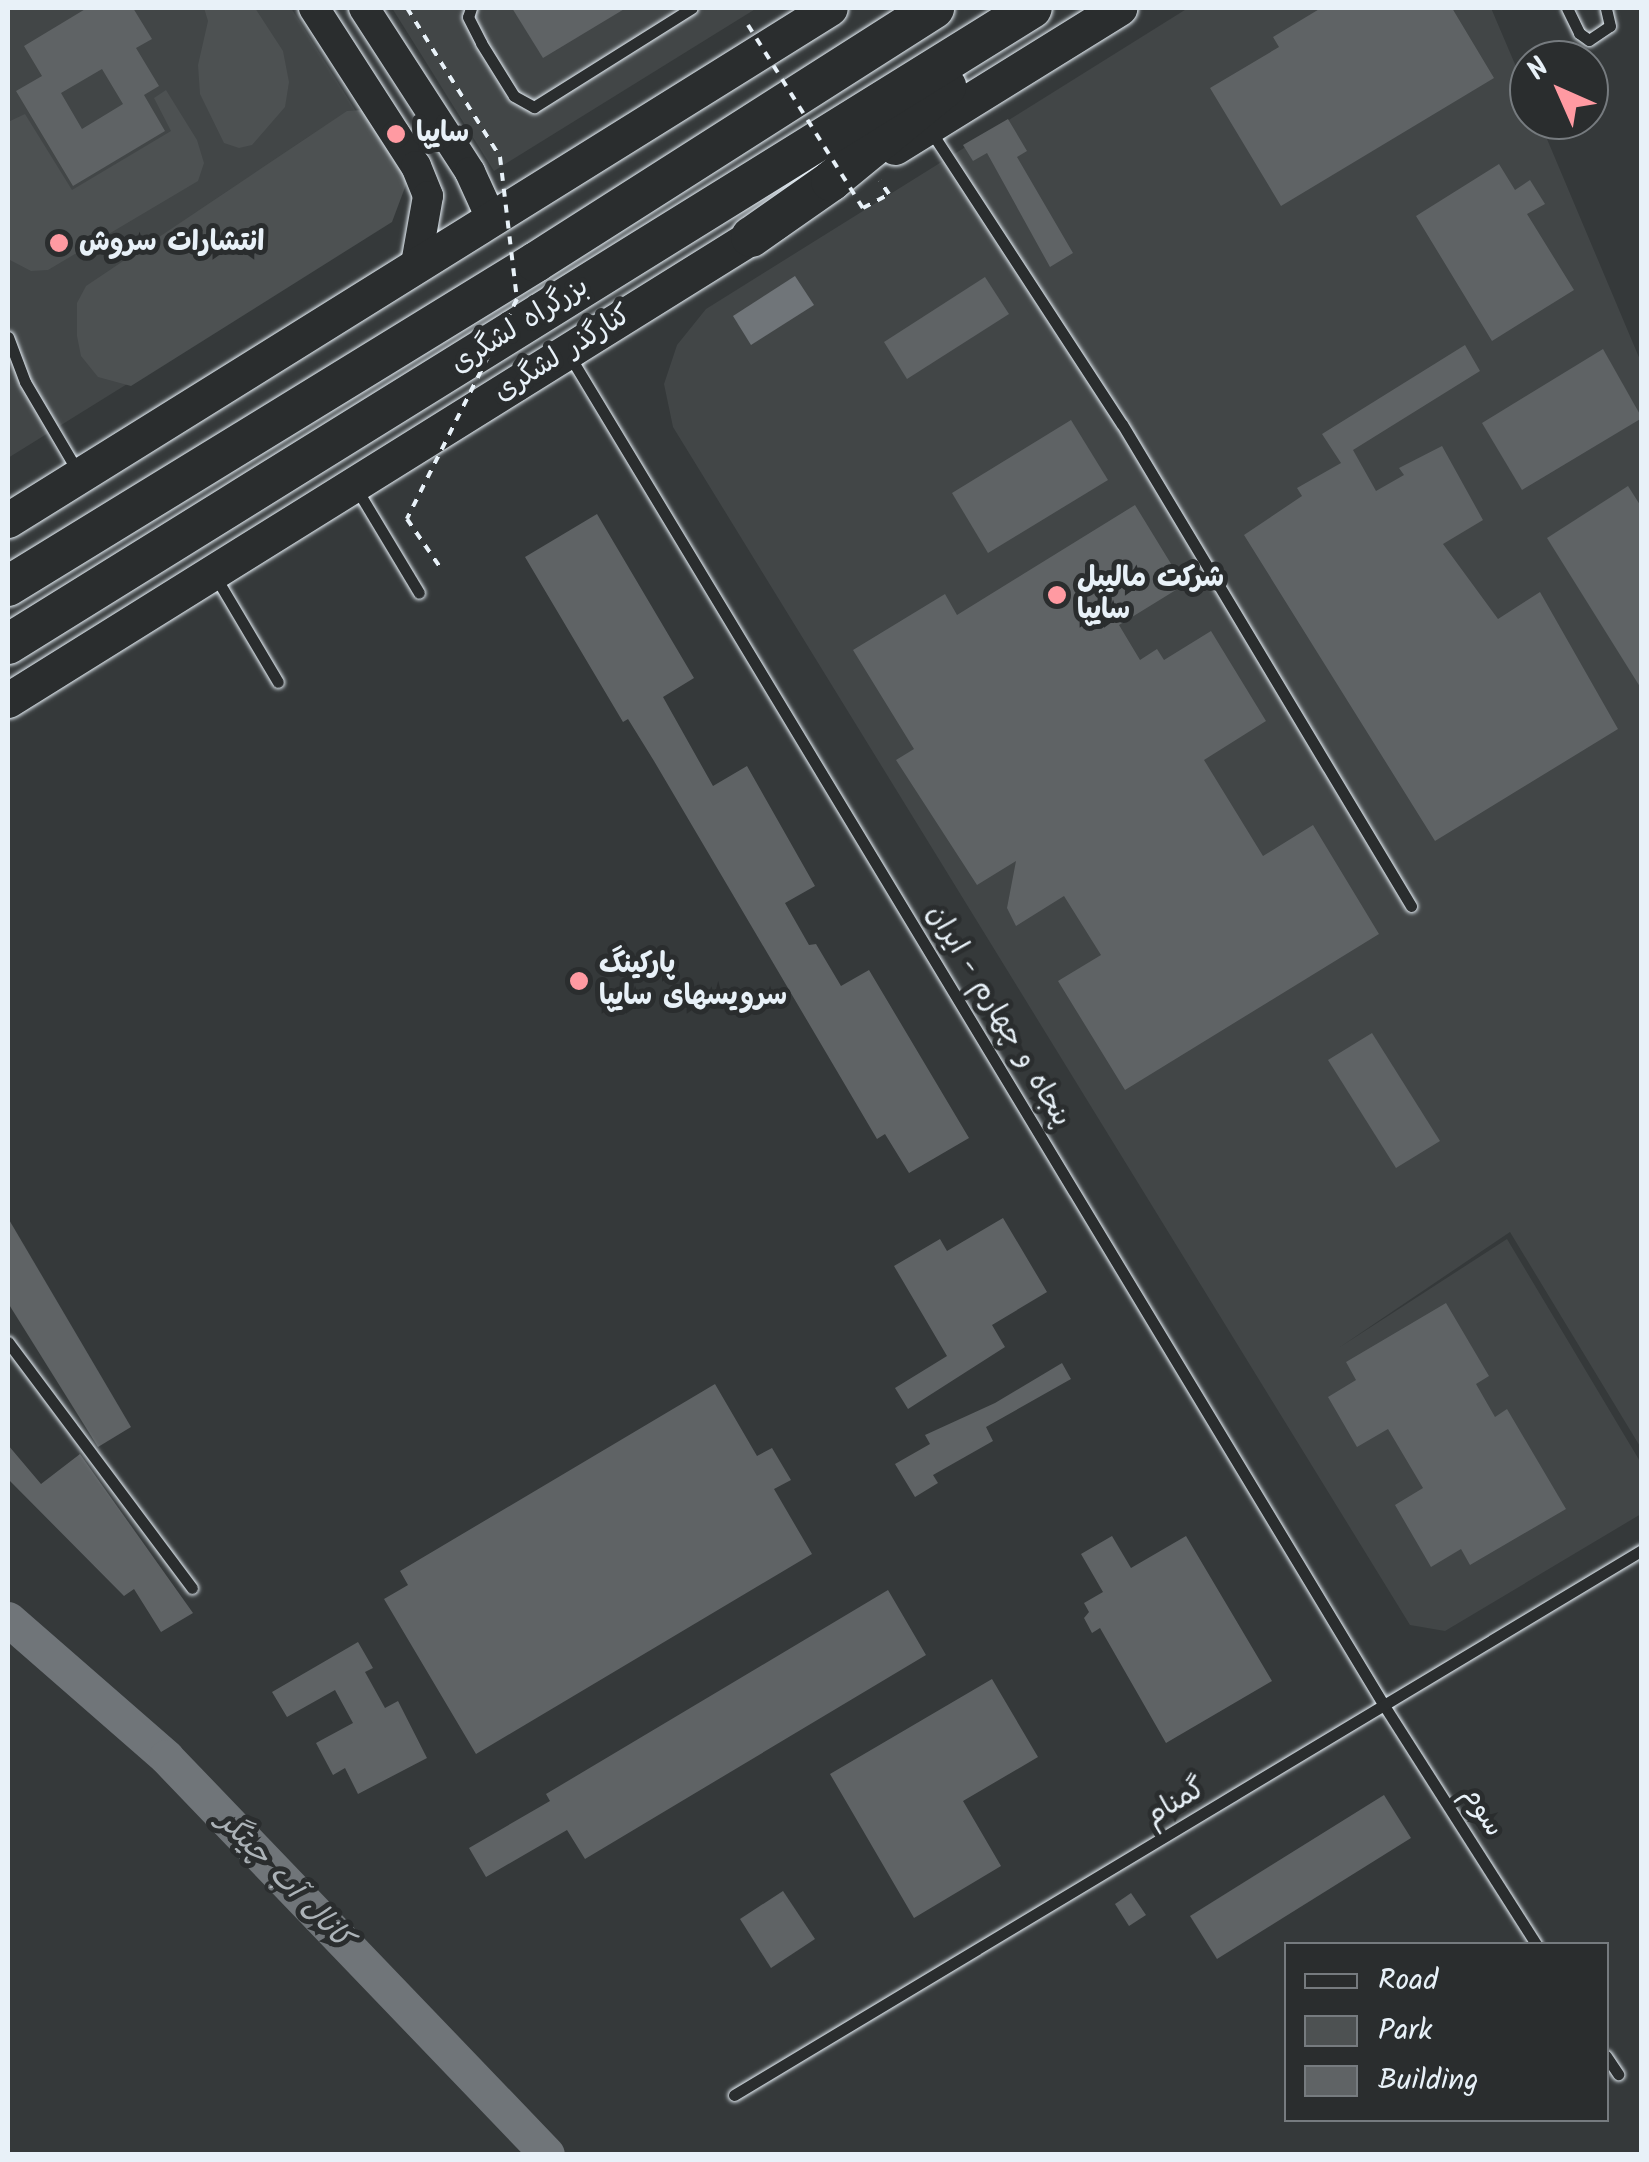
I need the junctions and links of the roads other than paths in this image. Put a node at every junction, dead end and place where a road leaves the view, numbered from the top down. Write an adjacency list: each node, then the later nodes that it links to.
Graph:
1 (314, 8): 13 (main road)
2 (364, 8): 12 (main road)
3 (471, 8): 4 (lane)
4 (692, 8)
5 (830, 8): 14 (main road)
6 (934, 8): 23 (highway, بزرگراه لشگری)
7 (1036, 8): 15 (highway); 25 (highway, بزرگراه لشگری)
8 (1118, 8): 11 (main road, کنارگذر لشگری)
9 (1568, 8): 10 (lane)
10 (1606, 8)
11 (927, 127): 15 (main road, کنارگذر لشگری); 28 (lane)
12 (462, 160): 13 (main road); 14 (main road)
13 (422, 182): 16 (main road)
14 (492, 218): 16 (main road)
15 (751, 237): 18 (main road, کنارگذر لشگری)
16 (416, 264): 19 (main road)
17 (8, 339): 19 (lane)
18 (567, 351): 20 (main road, کنارگذر لشگری); 32 (lane, پنجاه و چهارم - ایران)
19 (80, 475): 21 (main road)
20 (354, 484): 22 (main road, کنارگذر لشگری); 24 (lane)
21 (8, 520)
22 (213, 572): 26 (lane); 27 (main road, کنارگذر لشگری)
23 (8, 586)
24 (420, 592)
25 (8, 644)
26 (278, 682)
27 (8, 700)
28 (1411, 906)
29 (8, 1342): 31 (lane)
30 (1642, 1550): 32 (lane, گمنام)
31 (192, 1588)
32 (1385, 1707): 33 (lane, سوم); 36 (lane, گمنام)
33 (1535, 1942)
34 (1609, 2060): 35 (lane)
35 (1618, 2074)
36 (734, 2095)

